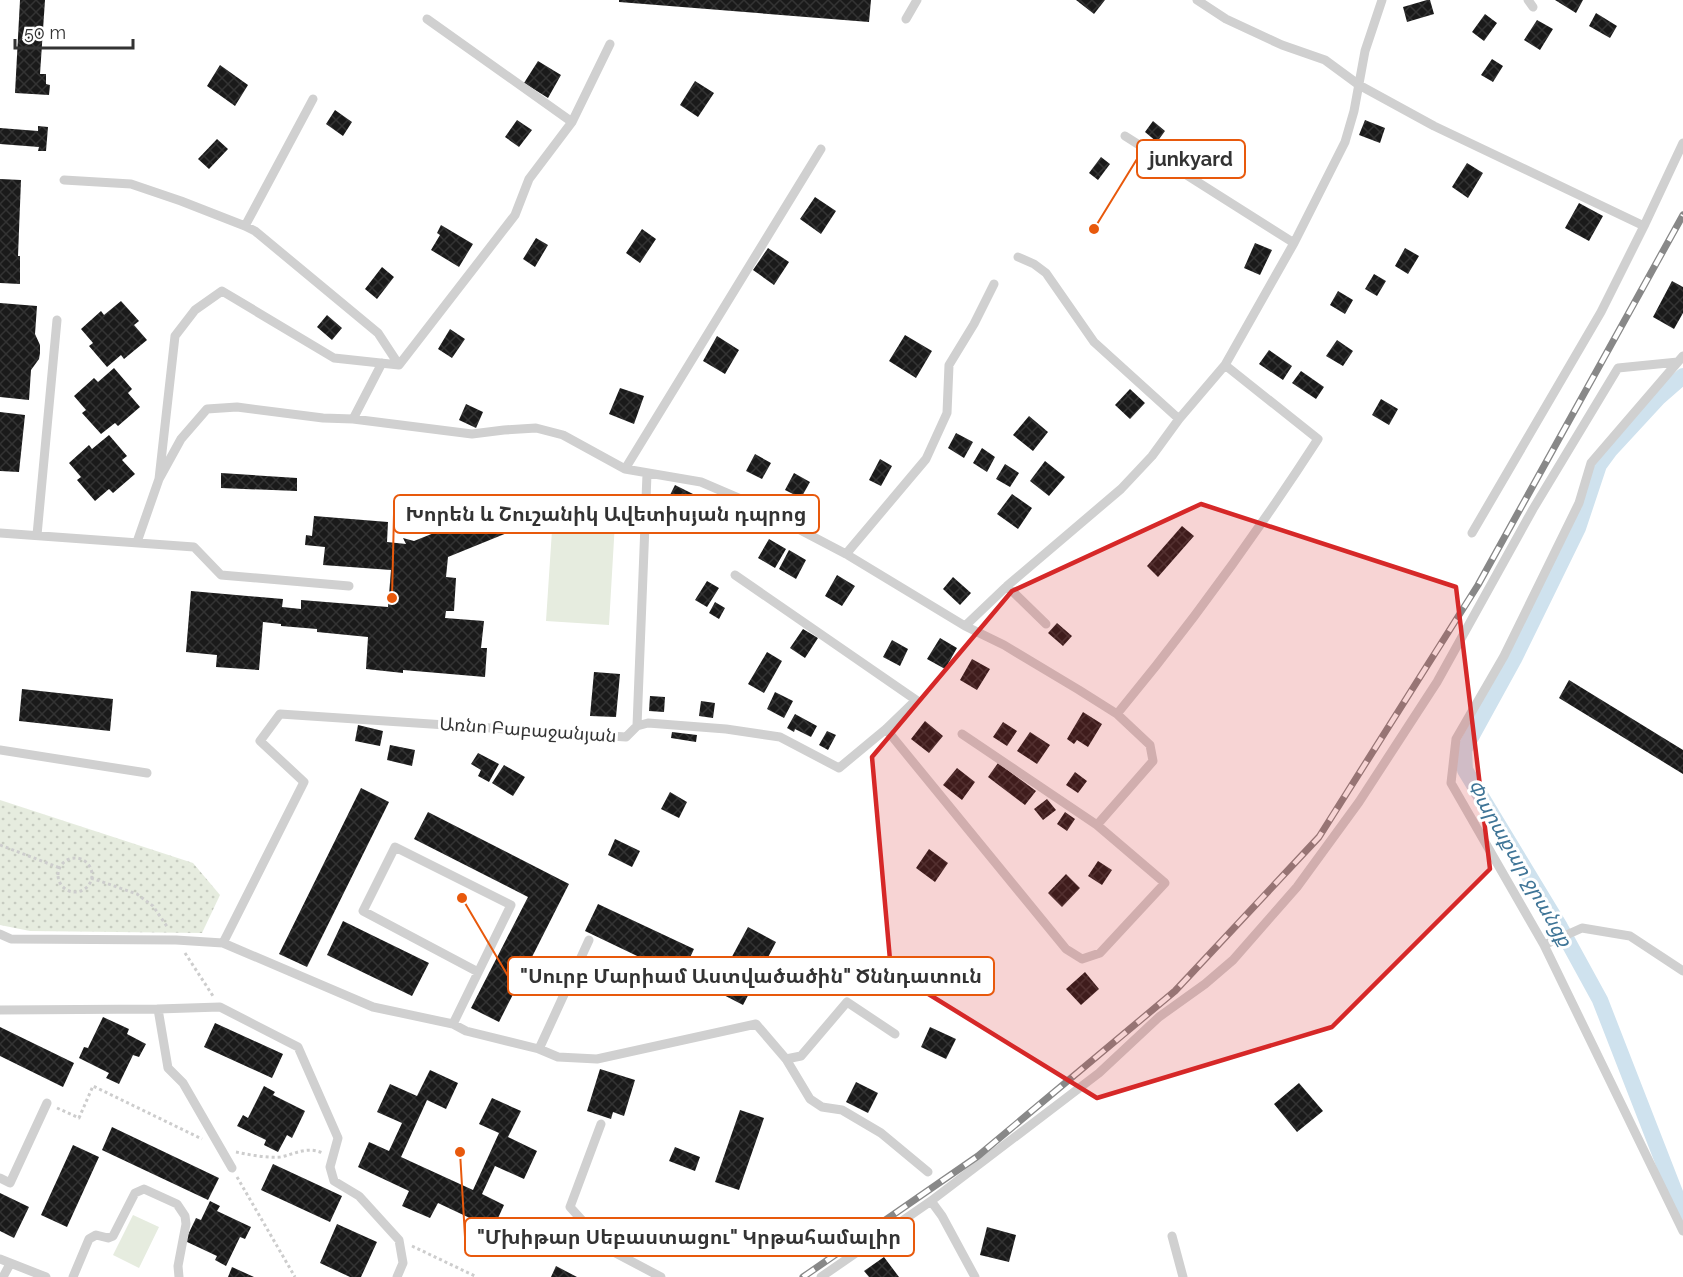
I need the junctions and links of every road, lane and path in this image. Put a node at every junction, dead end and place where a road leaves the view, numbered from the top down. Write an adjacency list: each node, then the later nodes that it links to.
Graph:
1 (917, 0): 4 (lane)
2 (1197, 0): 7 (lane)
3 (1383, 0): 7 (lane)
4 (906, 18)
5 (427, 19): 9 (lane)
6 (610, 44): 9 (lane)
7 (1359, 85): 15 (lane); 16 (lane)
8 (313, 99): 14 (lane)
9 (572, 122): 22 (lane)
10 (1125, 136): 16 (lane)
11 (1683, 143): 15 (lane)
12 (821, 149): 26 (lane)
13 (64, 180): 14 (lane)
14 (245, 226): 22 (lane)
15 (1644, 226): 30 (lane)
16 (1294, 243): 23 (lane)
17 (1018, 257): 24 (lane)
18 (994, 284): 33 (lane)
19 (57, 320): 31 (lane)
20 (1680, 359): 53 (lane); 71 (lane)
21 (382, 363): 22 (lane); 25 (lane); 28 (lane)
22 (399, 365)
23 (1225, 365): 24 (lane); 39 (lane)
24 (1179, 419): 36 (lane)
25 (353, 420): 26 (lane); 28 (lane)
26 (625, 469): 27 (lane)
27 (646, 474): 33 (lane); 40 (lane)
28 (159, 479): 32 (lane)
29 (0, 533): 31 (lane)
30 (1472, 533)
31 (37, 536): 32 (lane)
32 (137, 542): 35 (lane)
33 (846, 554): 38 (lane)
34 (735, 575): 41 (lane, Առնո Բաբաջանյան)
35 (349, 586)
36 (1007, 586): 37 (lane); 38 (lane)
37 (1046, 624)
38 (965, 626): 39 (lane)
39 (1117, 714): 45 (lane)
40 (637, 726): 41 (lane, Առնո Բաբաջանյան); 52 (lane, Առնո Բաբաջանյան)
41 (886, 729): 45 (lane)
42 (962, 734): 45 (lane)
43 (0, 750): 44 (lane)
44 (147, 773)
45 (1097, 825)
46 (0, 845): 47 (path)
47 (60, 868): 48 (path); 48 (path)
48 (92, 878): 50 (path)
49 (0, 934): 50 (lane)
50 (176, 940): 52 (lane); 56 (path)
51 (589, 940): 61 (lane)
52 (223, 943): 59 (lane)
53 (1544, 945): 54 (lane); 72 (lane)
54 (1683, 971)
55 (478, 972): 55 (lane); 59 (lane)
56 (220, 1007): 58 (lane); 67 (lane)
57 (0, 1010): 58 (lane)
58 (158, 1010): 65 (lane)
59 (453, 1024): 61 (lane)
60 (895, 1034): 62 (lane)
61 (539, 1050): 62 (lane)
62 (786, 1059): 69 (lane)
63 (47, 1103): 65 (path); 70 (lane)
64 (602, 1124): 84 (lane)
65 (220, 1148): 68 (lane)
66 (244, 1154): 67 (path)
67 (332, 1157): 74 (lane)
68 (232, 1168): 81 (path)
69 (928, 1172)
70 (0, 1178)
71 (931, 1201): 85 (lane); 86 (lane)
72 (1683, 1231)
73 (1172, 1236): 87 (lane)
74 (399, 1240): 82 (lane); 83 (path)
75 (0, 1259): 76 (lane)
76 (10, 1264): 77 (lane); 78 (lane)
77 (3, 1277)
78 (46, 1277)
79 (73, 1277): 80 (lane)
80 (179, 1277)
81 (295, 1277)
82 (397, 1277)
83 (477, 1277)
84 (661, 1277)
85 (821, 1277)
86 (975, 1277)
87 (1184, 1277)

